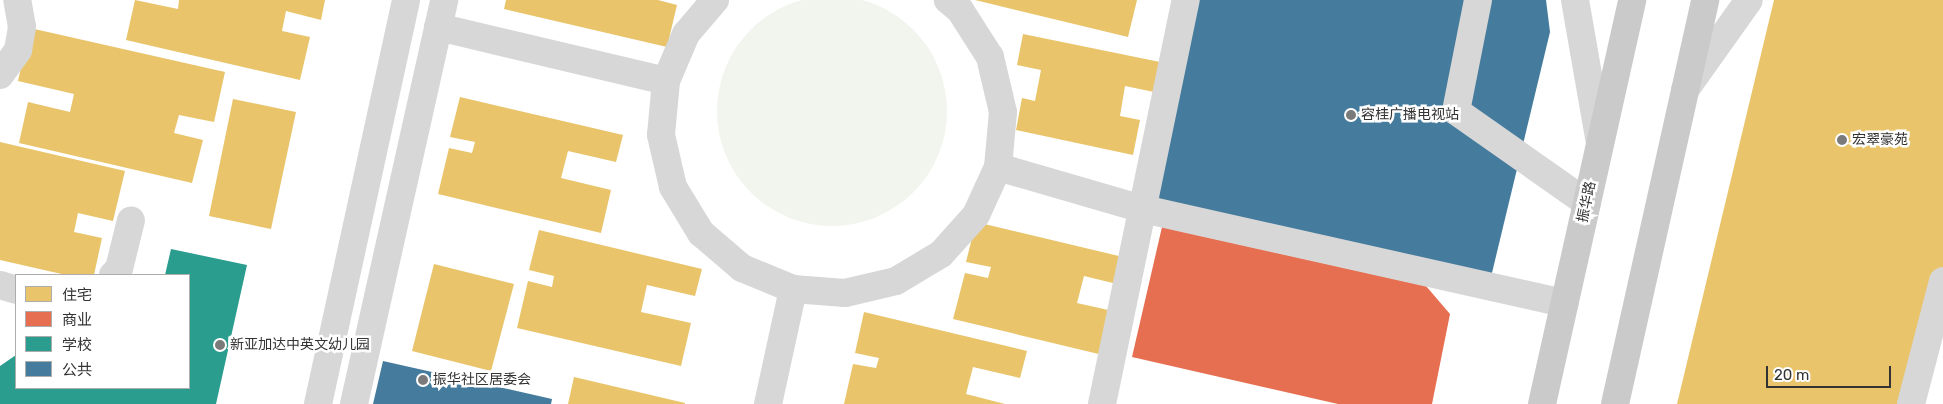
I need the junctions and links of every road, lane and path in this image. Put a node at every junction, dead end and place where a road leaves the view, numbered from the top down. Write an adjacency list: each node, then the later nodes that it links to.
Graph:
1 (17, 0): 13 (street)
2 (406, 0): 27 (street)
3 (444, 0): 12 (street)
4 (715, 0): 14 (street)
5 (948, 0): 17 (street)
6 (1186, 0): 19 (street)
7 (1478, 0): 18 (street)
8 (1574, 0): 16 (street)
9 (1632, 0): 16 (main road, 振华路)
10 (1704, 0): 15 (main road)
11 (1749, 0): 15 (street)
12 (438, 27): 14 (street); 28 (street)
13 (0, 75)
14 (666, 81): 24 (street)
15 (1685, 90): 32 (main road)
16 (1600, 143): 18 (main road, 振华路)
17 (998, 167): 19 (street); 24 (street)
18 (1587, 203): 26 (main road, 振华路)
19 (1143, 209): 26 (street); 30 (street)
20 (131, 220): 21 (street)
21 (114, 274)
22 (1943, 281): 33 (street)
23 (0, 285): 25 (street)
24 (793, 289): 29 (street)
25 (15, 290)
26 (1565, 303): 31 (main road, 振华路)
27 (318, 404)
28 (354, 404)
29 (768, 404)
30 (1102, 404)
31 (1542, 404)
32 (1615, 404)
33 (1911, 404)

